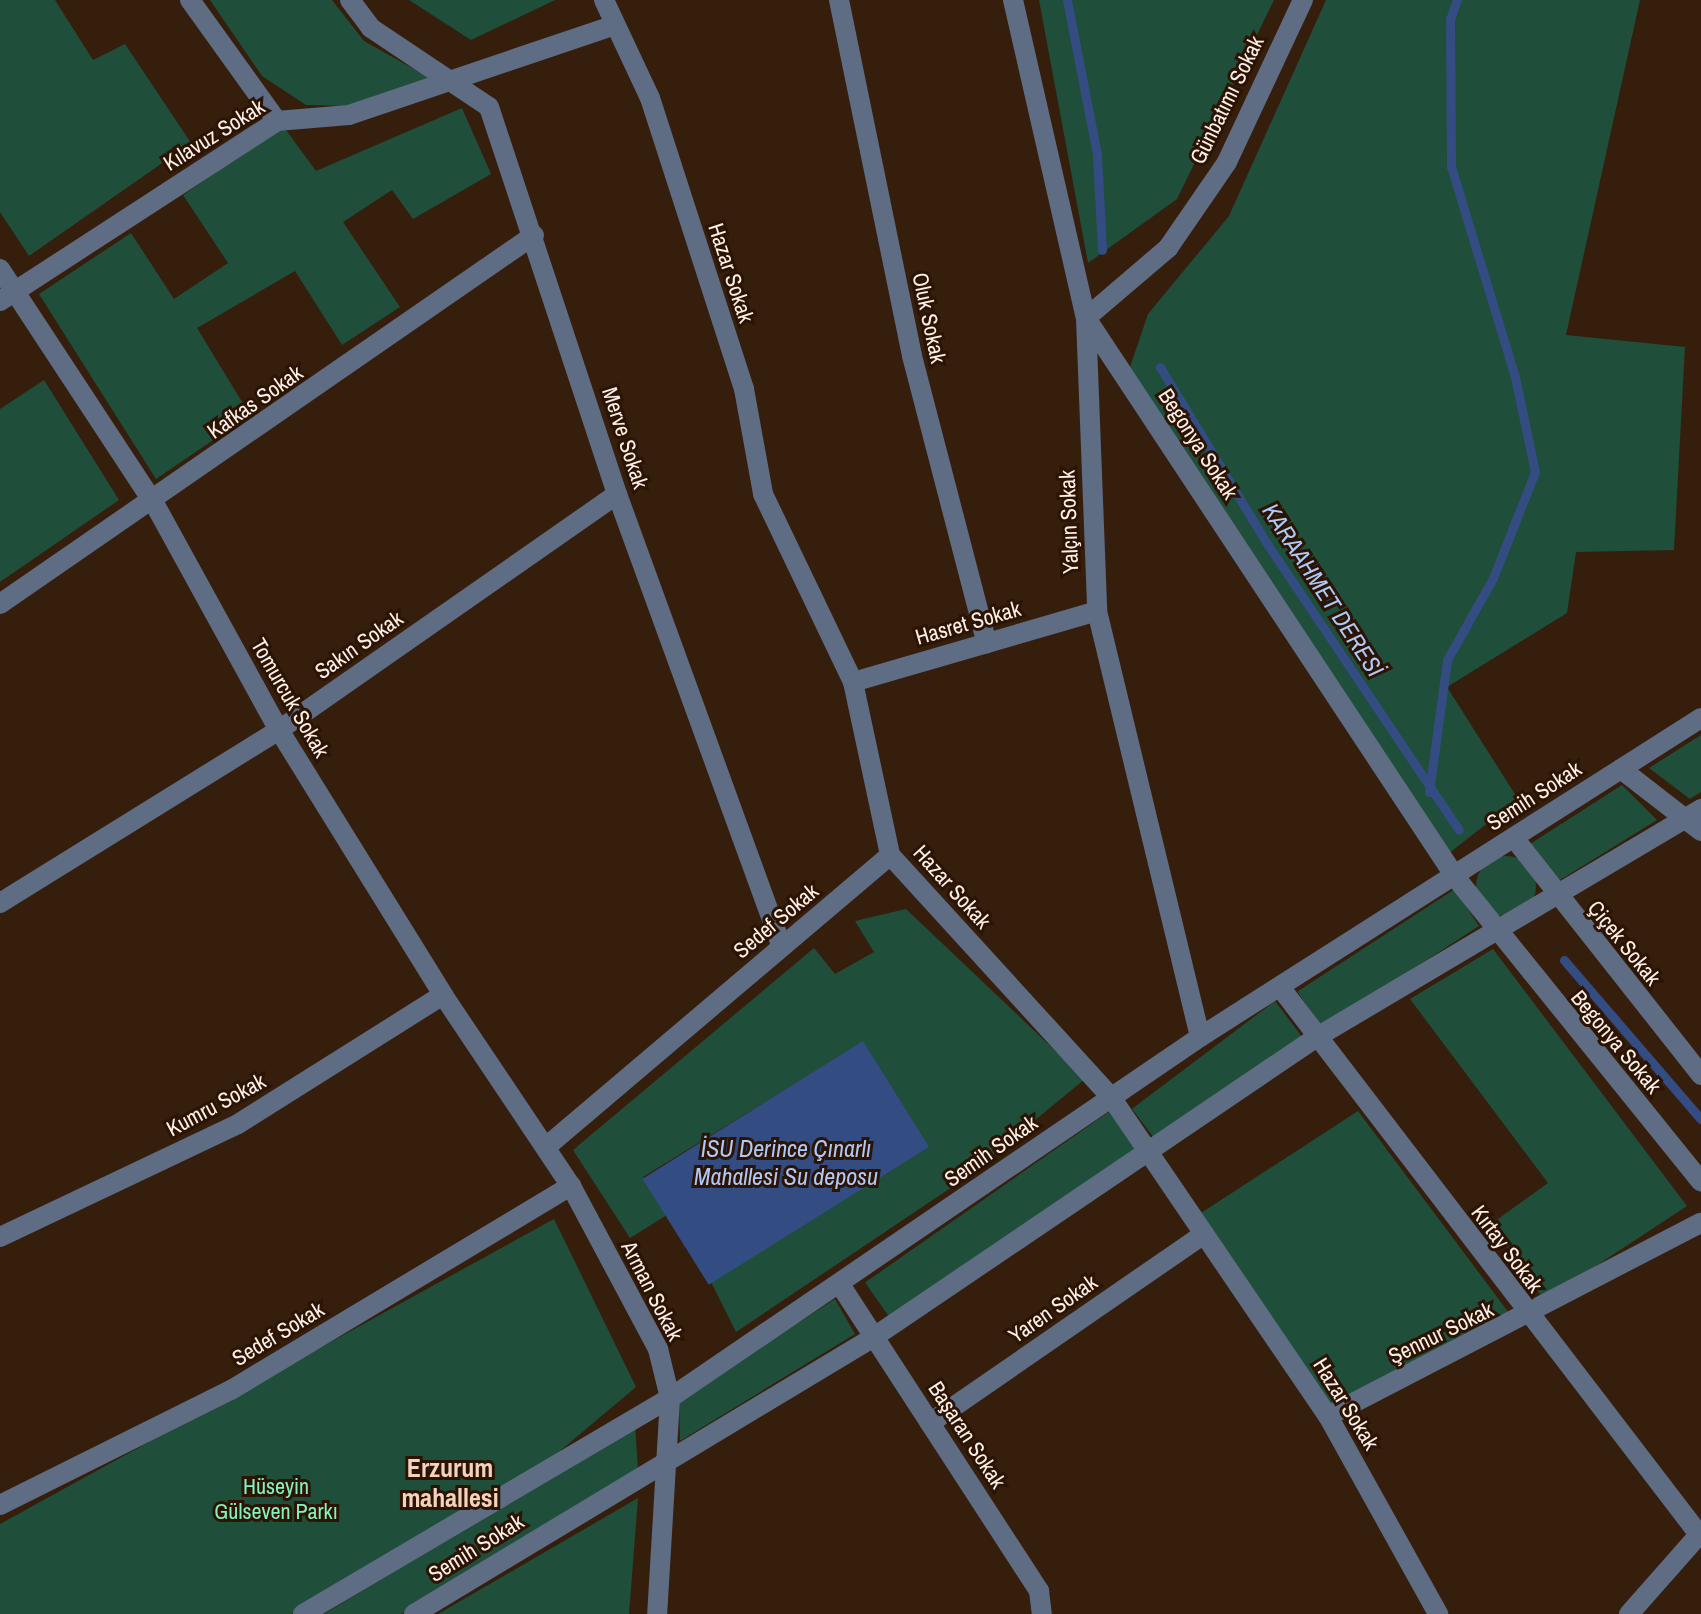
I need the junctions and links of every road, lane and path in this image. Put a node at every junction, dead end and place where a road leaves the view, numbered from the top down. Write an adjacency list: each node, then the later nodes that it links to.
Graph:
1 (190, 0): 9 (street)
2 (350, 0): 8 (street, Merve Sokak)
3 (604, 0): 7 (street, Hazar Sokak)
4 (839, 0): 18 (street, Oluk Sokak)
5 (1013, 0): 13 (street, Yalçın Sokak)
6 (1303, 0): 13 (street, Günbatımı Sokak)
7 (615, 25): 8 (street, Kılavuz Sokak); 19 (street, Hazar Sokak)
8 (450, 77): 9 (street, Kılavuz Sokak); 10 (street, Merve Sokak)
9 (277, 121): 12 (street, Kılavuz Sokak)
10 (534, 235): 14 (street, Merve Sokak); 15 (street, Kafkas Sokak)
11 (0, 269): 12 (street, Tomurcuk Sokak)
12 (8, 296): 15 (street, Tomurcuk Sokak)
13 (1086, 318): 17 (street, Yalçın Sokak); 28 (street, Begonya Sokak)
14 (617, 494): 21 (street, Sakın Sokak); 34 (street, Merve Sokak)
15 (154, 503): 16 (street, Kafkas Sokak); 21 (street, Tomurcuk Sokak)
16 (0, 604)
17 (1097, 611): 18 (street, Hasret Sokak); 37 (street, Yalçın Sokak)
18 (987, 643): 19 (street, Hasret Sokak)
19 (853, 682): 25 (street, Hazar Sokak)
20 (1701, 718): 22 (street, Semih Sokak)
21 (279, 730): 30 (street, Sakın Sokak); 36 (street, Tomurcuk Sokak)
22 (1621, 769): 23 (street); 24 (street, Semih Sokak)
23 (1696, 820): 29 (street, Semih Sokak)
24 (1514, 838): 26 (street, Semih Sokak); 27 (street, Çiçek Sokak)
25 (890, 855): 34 (street, Sedef Sokak); 40 (street, Hazar Sokak)
26 (1485, 857): 27 (street); 28 (street, Semih Sokak); 31 (street)
27 (1536, 868): 29 (street, Çiçek Sokak); 32 (street)
28 (1456, 878): 31 (street, Begonya Sokak); 35 (street, Semih Sokak)
29 (1555, 897): 32 (street, Semih Sokak); 39 (street, Çiçek Sokak)
30 (0, 903)
31 (1478, 907): 32 (street); 33 (street, Begonya Sokak)
32 (1524, 915): 33 (street, Semih Sokak)
33 (1495, 932): 38 (street, Semih Sokak); 43 (street, Begonya Sokak)
34 (782, 947): 41 (street, Sedef Sokak)
35 (1280, 987): 37 (street, Semih Sokak); 38 (street, Kırtay Sokak)
36 (443, 995): 41 (street, Tomurcuk Sokak); 47 (street, Kumru Sokak)
37 (1200, 1037): 40 (street, Semih Sokak)
38 (1317, 1037): 42 (street, Semih Sokak); 49 (street, Kırtay Sokak)
39 (1701, 1075)
40 (1111, 1097): 42 (street, Hazar Sokak); 48 (street, Semih Sokak)
41 (546, 1147): 44 (street, Arman Sokak)
42 (1148, 1150): 46 (street, Hazar Sokak); 50 (street, Semih Sokak)
43 (1701, 1182)
44 (571, 1186): 51 (street, Arman Sokak); 55 (street, Sedef Sokak)
45 (1701, 1223): 49 (street, Şennur Sokak)
46 (1204, 1234): 52 (street, Hazar Sokak); 53 (street, Yaren Sokak)
47 (0, 1237)
48 (841, 1286): 50 (street, Başaran Sokak); 51 (street, Semih Sokak)
49 (1528, 1317): 52 (street, Şennur Sokak); 56 (street, Kırtay Sokak)
50 (874, 1337): 53 (street, Başaran Sokak); 54 (street, Semih Sokak)
51 (670, 1398): 54 (street, Arman Sokak); 57 (street, Semih Sokak)
52 (1328, 1416): 61 (street, Hazar Sokak)
53 (930, 1423): 60 (street, Başaran Sokak)
54 (668, 1458): 58 (street, Semih Sokak); 59 (street, Arman Sokak)
55 (0, 1505)
56 (1698, 1538): 62 (street, Kırtay Sokak)
57 (303, 1614)
58 (414, 1614)
59 (657, 1614)
60 (1042, 1614)
61 (1438, 1614)
62 (1629, 1614)

